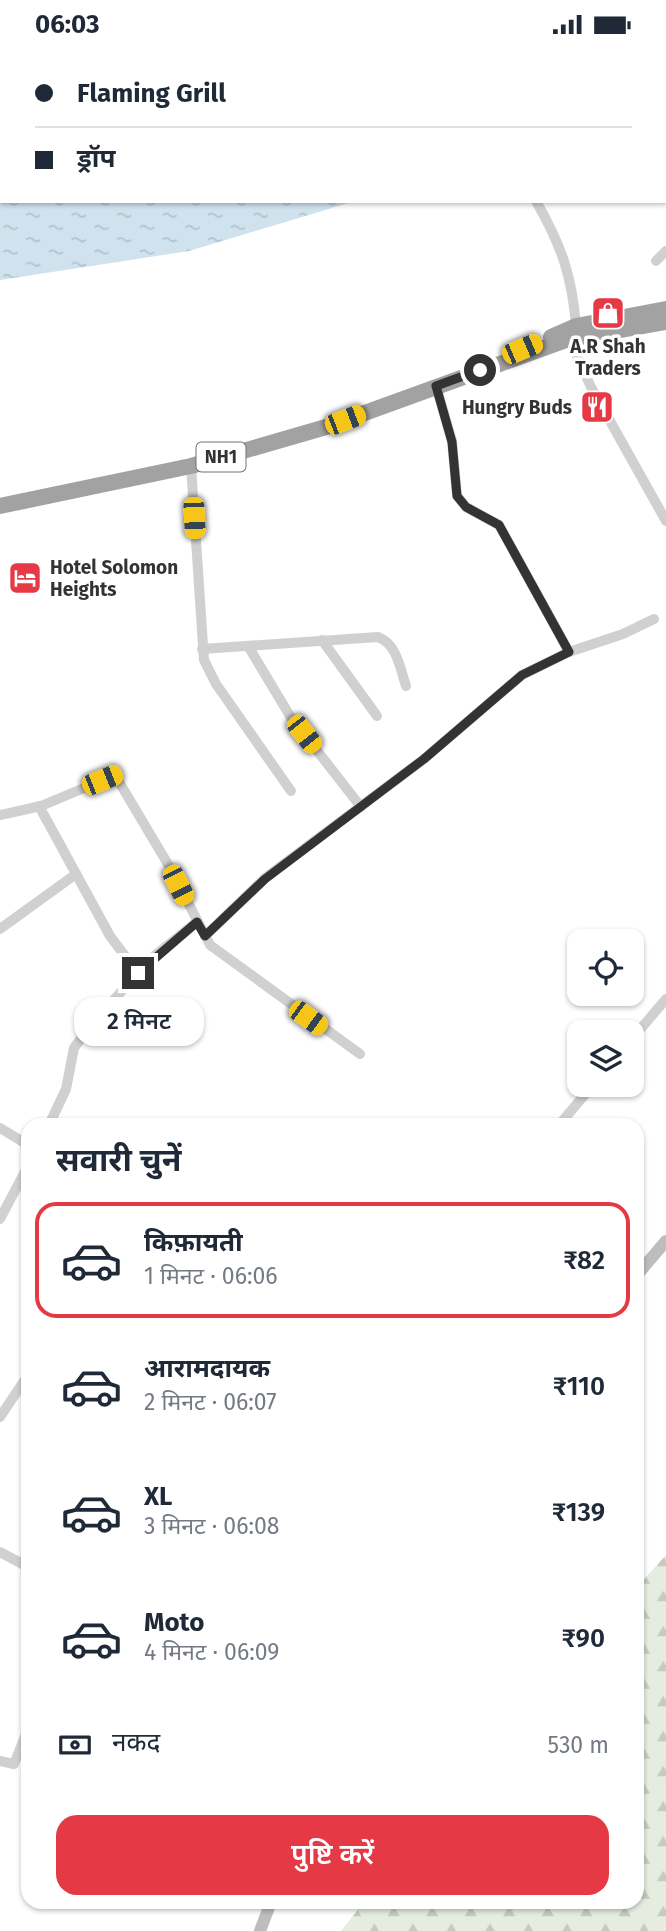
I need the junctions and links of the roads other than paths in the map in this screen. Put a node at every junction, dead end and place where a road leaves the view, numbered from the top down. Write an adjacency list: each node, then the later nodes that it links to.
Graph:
1 (537, 203): 6 (street)
2 (666, 251): 3 (street)
3 (656, 261)
4 (666, 309): 6 (highway, NH1)
5 (666, 322): 6 (highway, NH1)
6 (573, 333): 7 (highway, NH1); 10 (street)
7 (436, 386): 8 (highway, NH1); 15 (street)
8 (191, 466): 9 (highway, NH1); 14 (street)
9 (0, 506)
10 (666, 521)
11 (654, 619): 15 (street)
12 (322, 640): 13 (street); 16 (street); 17 (street)
13 (248, 646): 14 (street); 20 (street)
14 (202, 649): 18 (street)
15 (569, 652): 20 (street)
16 (405, 686)
17 (377, 716)
18 (292, 791)
19 (39, 806): 21 (street); 22 (street); 23 (street)
20 (361, 807): 25 (street)
21 (0, 815)
22 (76, 874): 24 (street); 26 (street)
23 (197, 922): 25 (street); 26 (street)
24 (0, 929)
25 (205, 936): 29 (street)
26 (138, 973): 31 (street)
27 (666, 999): 28 (street)
28 (644, 1025)
29 (360, 1054)
30 (583, 1097): 32 (street)
31 (52, 1118)
32 (565, 1118)
33 (0, 1128): 34 (street)
34 (21, 1141)
35 (21, 1177): 36 (street)
36 (4, 1203): 37 (street)
37 (0, 1219)
38 (666, 1241): 39 (main road)
39 (644, 1267)
40 (21, 1386): 41 (street)
41 (0, 1417)
42 (0, 1552): 43 (street)
43 (21, 1563)
44 (21, 1746): 45 (street)
45 (0, 1761)
46 (268, 1909): 47 (main road)
47 (260, 1931)

